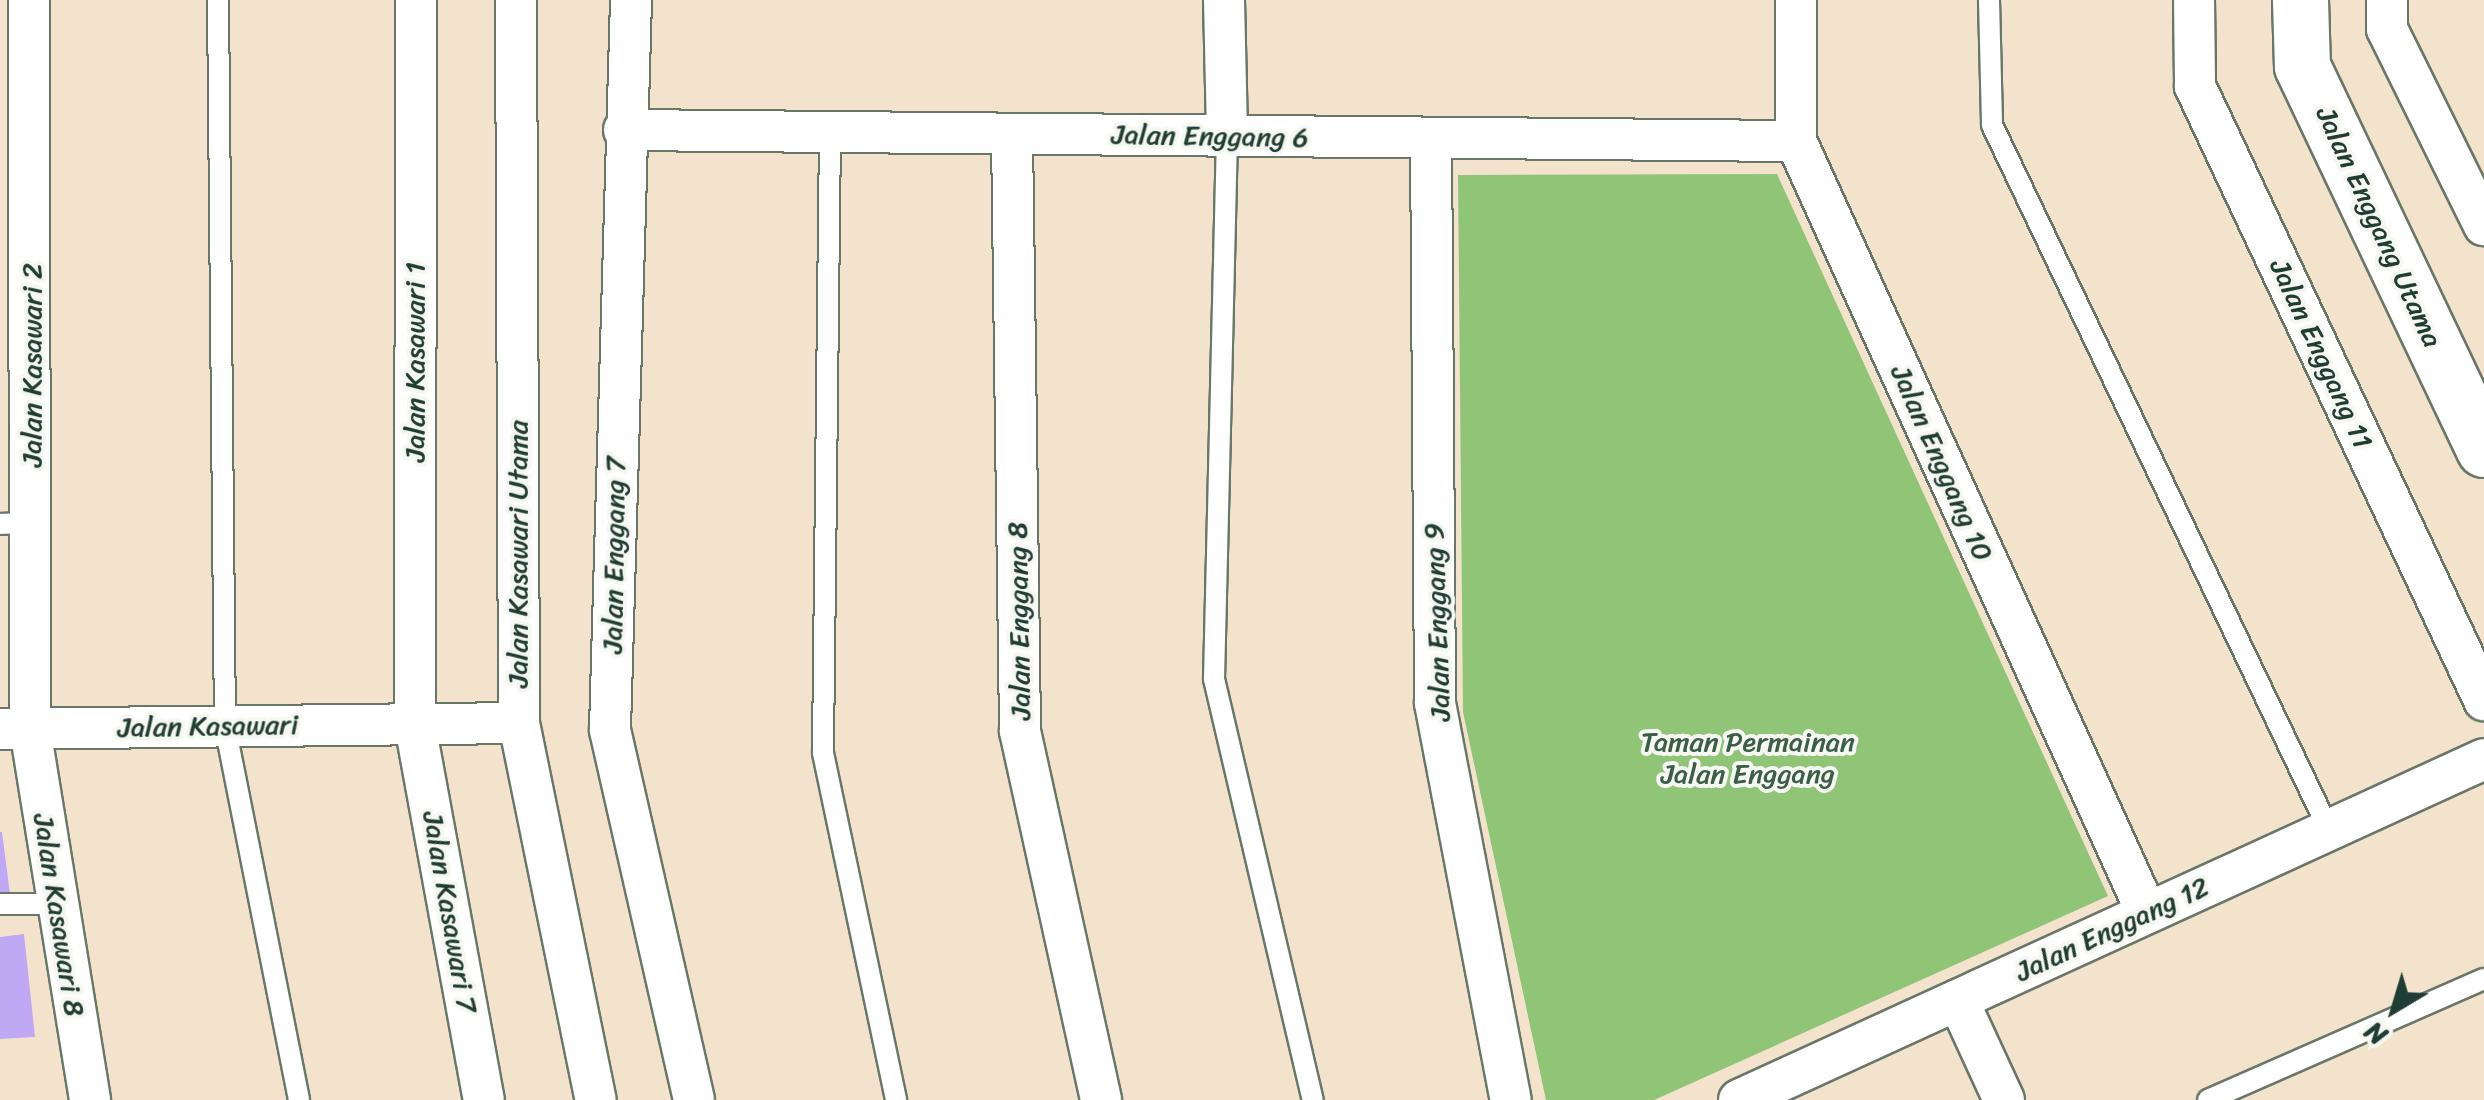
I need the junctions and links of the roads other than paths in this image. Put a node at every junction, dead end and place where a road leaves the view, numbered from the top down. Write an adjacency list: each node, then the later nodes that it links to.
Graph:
1 (29, 0): 19 (street, Jalan Kasawari 2)
2 (218, 0): 25 (lane)
3 (416, 0): 24 (street, Jalan Kasawari 1)
4 (516, 0): 23 (street, Jalan Kasawari Utama)
5 (631, 0): 12 (street, Jalan Enggang 7)
6 (1224, 0): 15 (street)
7 (1796, 0): 17 (street, Jalan Enggang 10)
8 (1989, 0): 28 (lane)
9 (2194, 0): 22 (street, Jalan Enggang 11)
10 (2300, 0): 20 (street, Jalan Enggang Utama)
11 (2387, 0): 18 (street)
12 (624, 130): 13 (street, Jalan Enggang 6); 38 (street, Jalan Enggang 7)
13 (830, 132): 14 (street, Jalan Enggang 6); 39 (lane)
14 (1012, 134): 15 (street, Jalan Enggang 6); 40 (street, Jalan Enggang 8)
15 (1228, 136): 16 (street, Jalan Enggang 6); 41 (lane)
16 (1431, 138): 17 (street, Jalan Enggang 6); 42 (street, Jalan Enggang 9)
17 (1796, 142): 31 (street, Jalan Enggang 10)
18 (2484, 225)
19 (16, 336): 21 (street, Jalan Kasawari 2)
20 (2484, 448)
21 (16, 524): 26 (street, Jalan Kasawari 2)
22 (2484, 700)
23 (519, 724): 24 (street, Jalan Kasawari); 37 (street, Jalan Kasawari Utama)
24 (415, 725): 25 (street, Jalan Kasawari); 36 (street, Jalan Kasawari 7)
25 (225, 726): 26 (street, Jalan Kasawari); 35 (lane)
26 (15, 729): 30 (street, Jalan Kasawari 8)
27 (2484, 759): 28 (street, Jalan Enggang 12)
28 (2329, 830): 31 (street, Jalan Enggang 12)
29 (0, 904): 30 (lane)
30 (56, 904): 34 (street, Jalan Kasawari 8)
31 (2147, 913): 33 (street, Jalan Enggang 12)
32 (2484, 980): 45 (lane)
33 (1958, 1000): 43 (street, Jalan Enggang 12); 44 (street)
34 (90, 1100)
35 (299, 1100)
36 (484, 1100)
37 (596, 1100)
38 (694, 1100)
39 (896, 1100)
40 (1102, 1100)
41 (1313, 1100)
42 (1510, 1100)
43 (1739, 1100)
44 (2004, 1100)
45 (2208, 1100)

